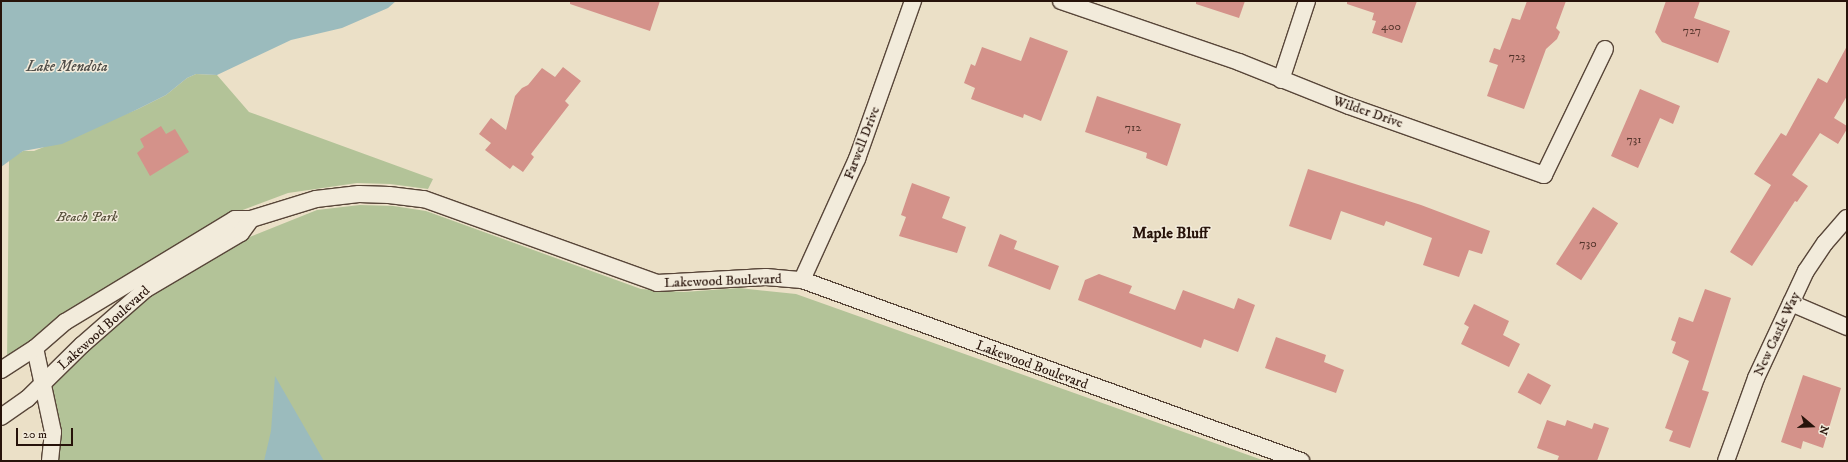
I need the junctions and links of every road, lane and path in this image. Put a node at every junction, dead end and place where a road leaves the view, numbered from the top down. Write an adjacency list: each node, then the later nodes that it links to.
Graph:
1 (913, 1): 8 (street, Farwell Drive)
2 (1061, 1): 5 (street, Wilder Drive)
3 (1307, 1): 5 (street)
4 (1605, 49): 5 (street, Wilder Drive)
5 (1281, 80)
6 (1847, 218): 9 (street, New Castle Way)
7 (252, 219): 8 (street, Lakewood Boulevard); 11 (street, Lakewood Boulevard); 13 (street, Lakewood Boulevard)
8 (802, 280): 16 (street, Lakewood Boulevard)
9 (1791, 303): 10 (street); 17 (street, New Castle Way)
10 (1847, 327)
11 (35, 348): 12 (street, Lakewood Boulevard); 13 (street)
12 (1, 370)
13 (44, 383): 14 (street, Lakewood Boulevard); 15 (street)
14 (1, 417)
15 (50, 461)
16 (1301, 461)
17 (1726, 461)

